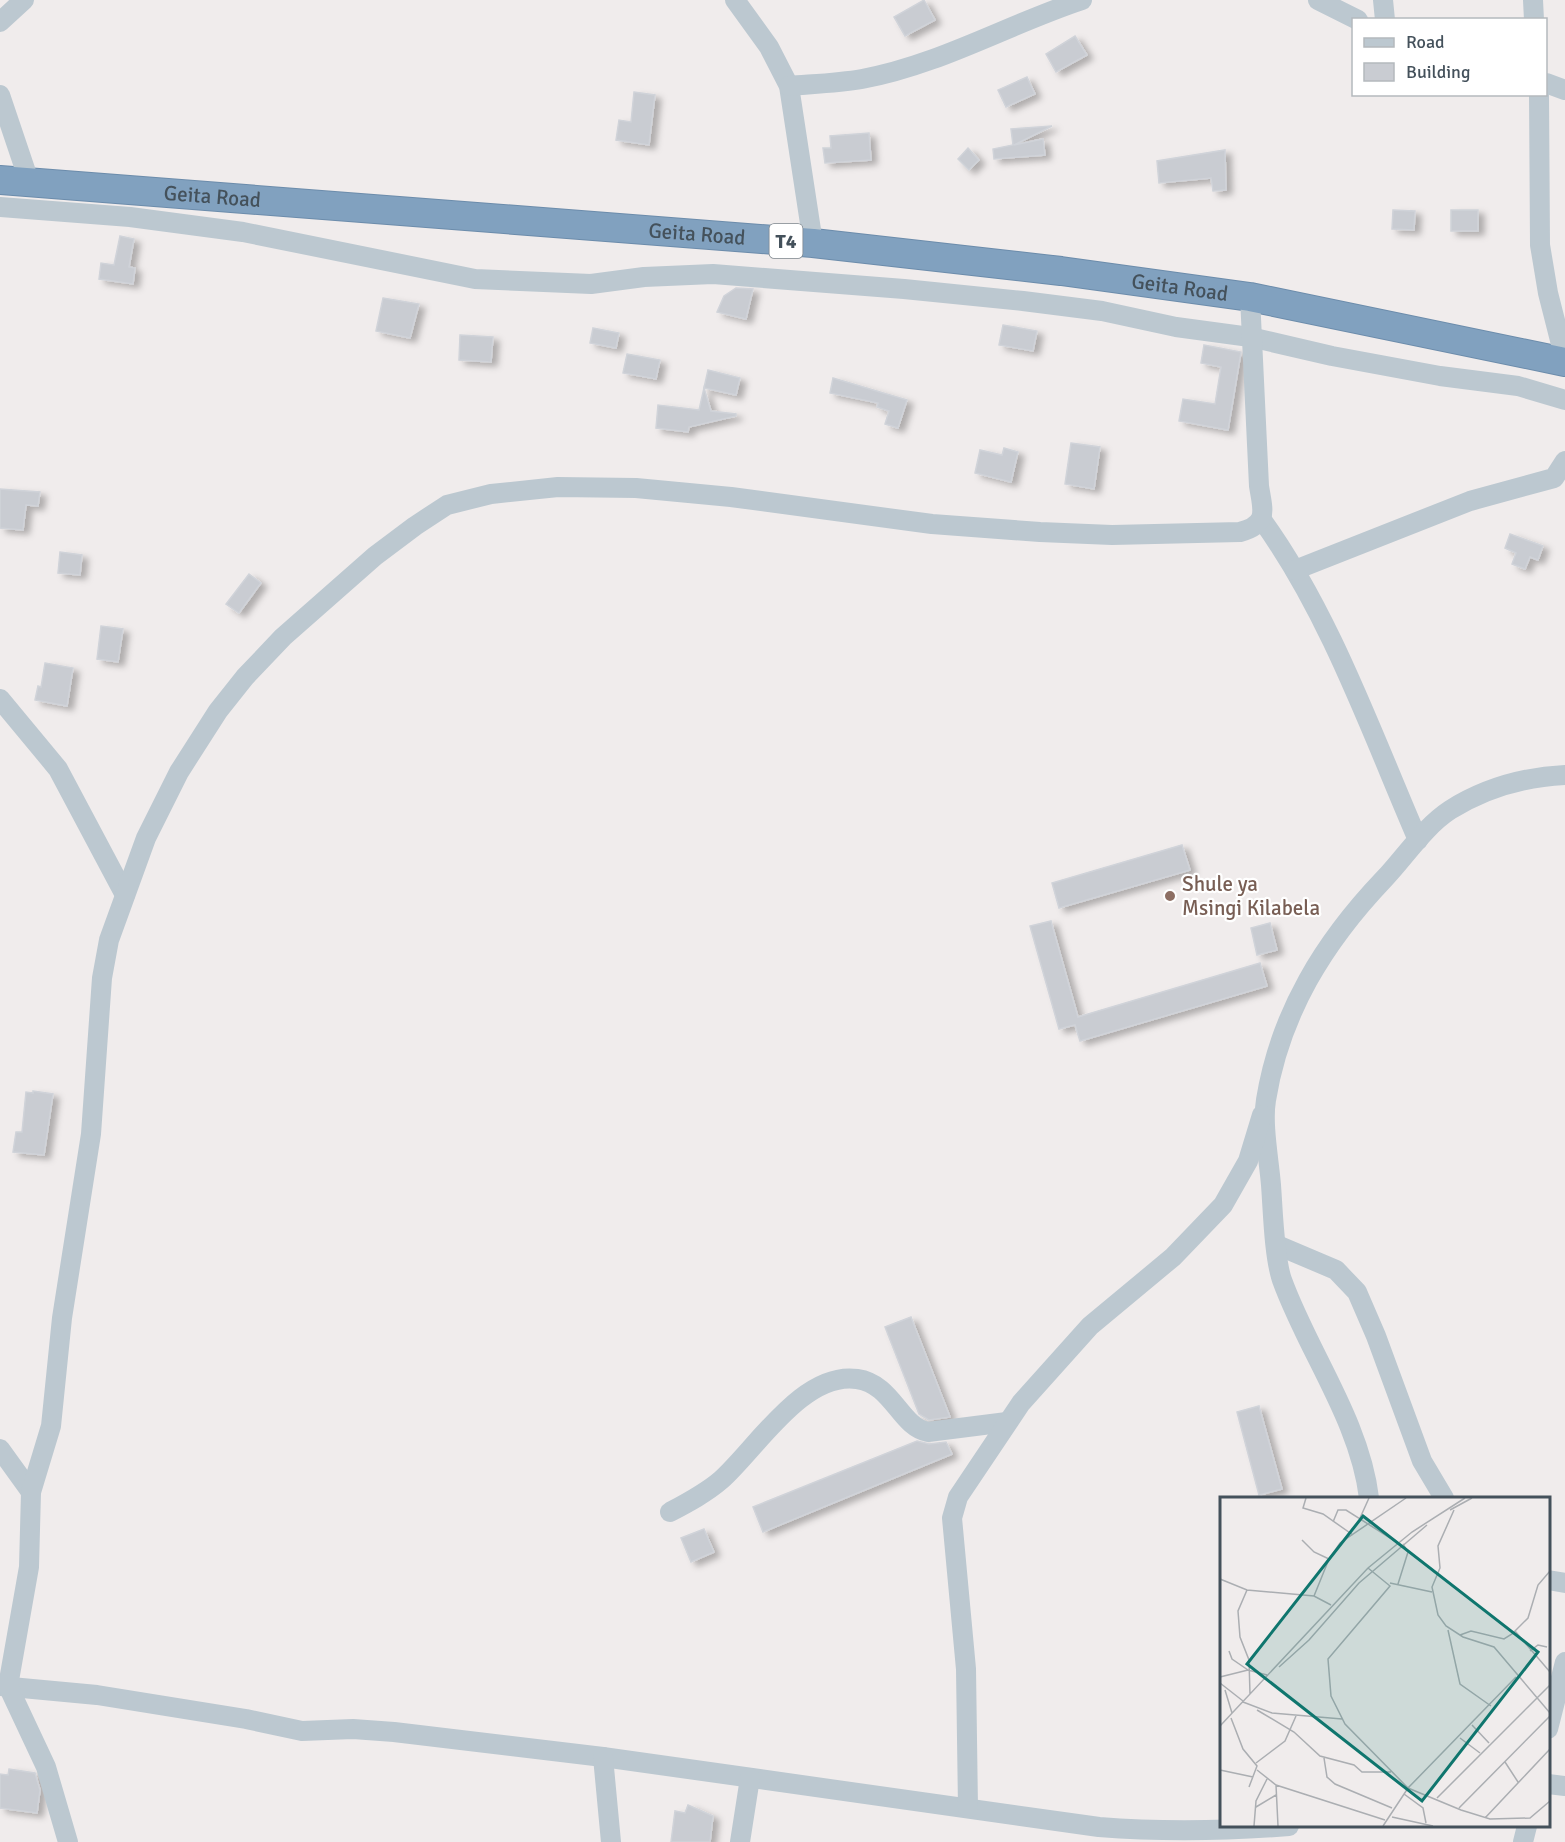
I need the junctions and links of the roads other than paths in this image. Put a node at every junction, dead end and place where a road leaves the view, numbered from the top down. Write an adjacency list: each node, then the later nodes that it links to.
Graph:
1 (24, 0): 10 (street)
2 (735, 0): 12 (street)
3 (1082, 0): 12 (street)
4 (1318, 0): 7 (street)
5 (1383, 0): 8 (street)
6 (1533, 0): 9 (street)
7 (1354, 18)
8 (1385, 18)
9 (1534, 18)
10 (0, 22)
11 (1547, 84): 13 (street)
12 (789, 86): 19 (street)
13 (1565, 90)
14 (0, 94): 17 (street)
15 (1539, 96): 22 (street)
16 (0, 180): 17 (highway, Geita Road / T4)
17 (29, 182): 19 (highway, Geita Road / T4)
18 (0, 207): 21 (street)
19 (813, 243): 20 (highway, Geita Road / T4)
20 (1250, 297): 21 (street); 22 (highway, Geita Road / T4)
21 (1250, 337): 23 (street); 25 (street)
22 (1565, 361)
23 (1565, 400)
24 (1565, 461): 26 (street)
25 (1262, 520): 26 (street); 30 (street)
26 (1295, 570): 29 (street)
27 (0, 699): 30 (street)
28 (1565, 775): 29 (street)
29 (1418, 840): 31 (street)
30 (125, 895): 35 (street)
31 (1265, 1101): 32 (street); 33 (street)
32 (1277, 1245): 36 (street); 37 (street)
33 (1007, 1422): 38 (street); 48 (street)
34 (0, 1449): 35 (street)
35 (31, 1492): 42 (street)
36 (1369, 1497)
37 (1443, 1497)
38 (670, 1512)
39 (1550, 1580): 40 (street)
40 (1565, 1583)
41 (1565, 1662): 43 (street)
42 (4, 1686): 44 (street); 52 (street)
43 (1550, 1721)
44 (603, 1757): 45 (street); 53 (street)
45 (750, 1778): 48 (street); 54 (street)
46 (1550, 1784): 47 (street)
47 (1565, 1786)
48 (968, 1808): 49 (street)
49 (1276, 1827)
50 (1289, 1827): 55 (street)
51 (1527, 1827): 56 (street)
52 (68, 1842)
53 (611, 1842)
54 (740, 1842)
55 (1288, 1842)
56 (1523, 1842)

